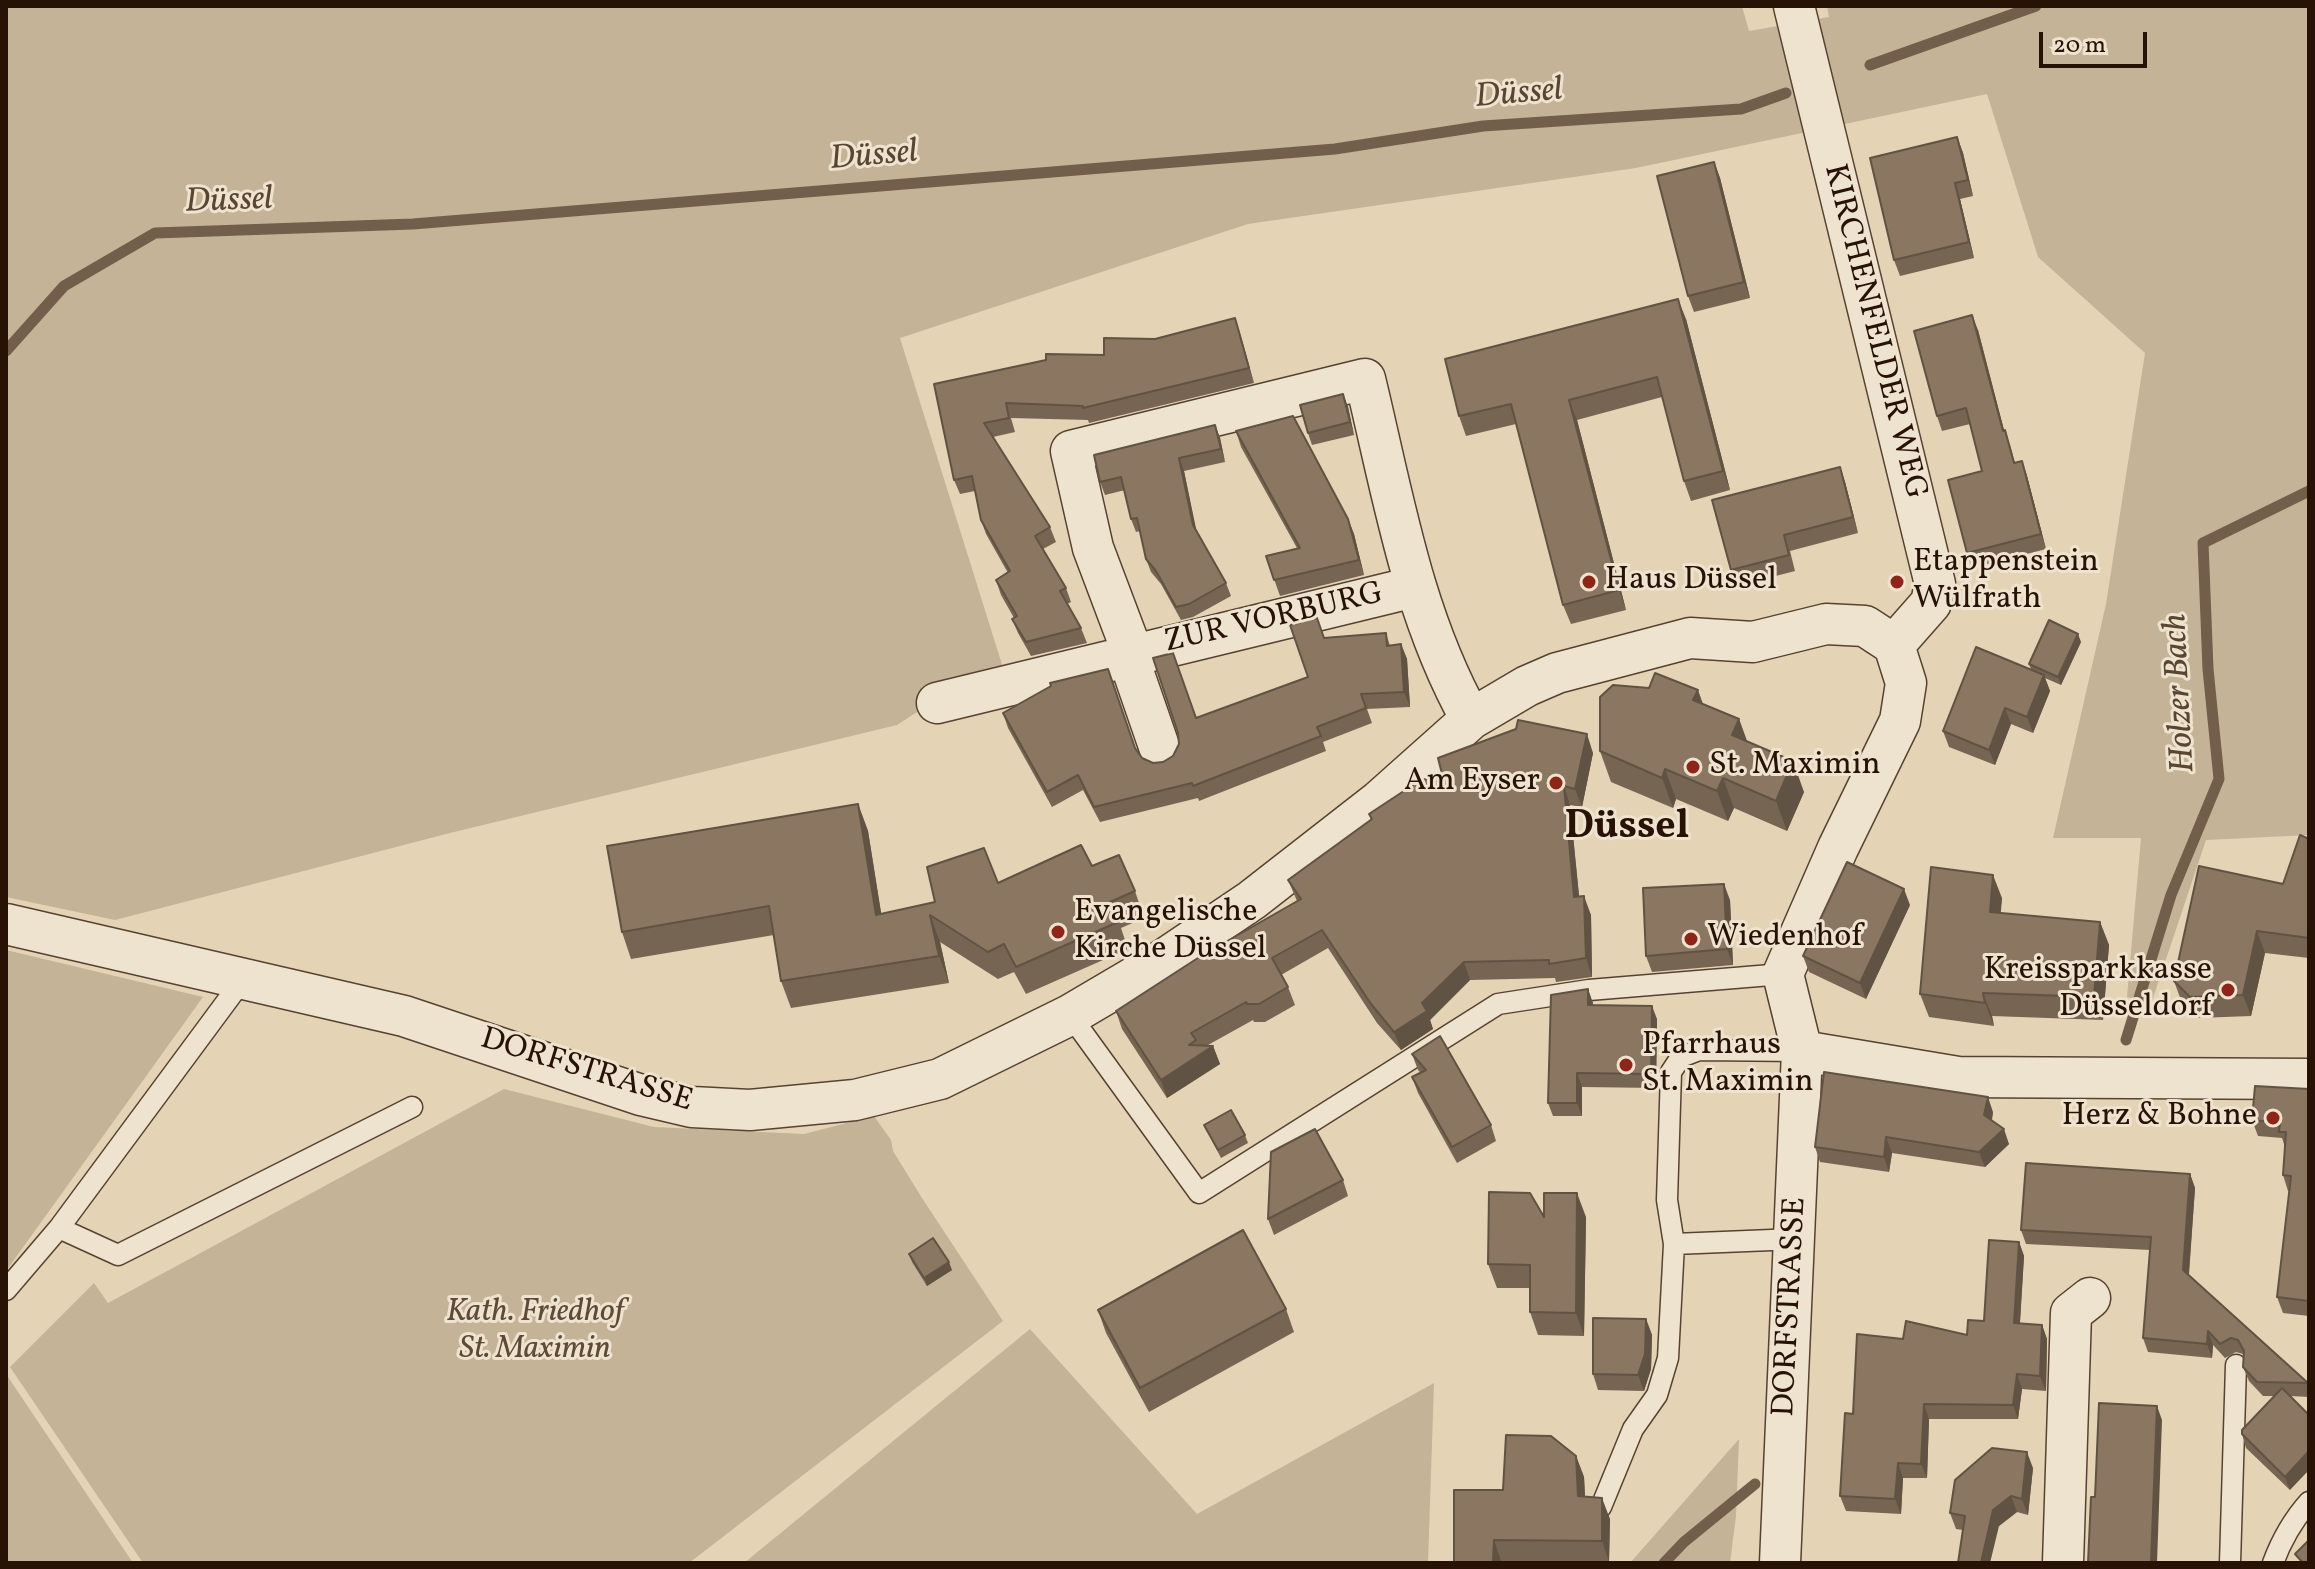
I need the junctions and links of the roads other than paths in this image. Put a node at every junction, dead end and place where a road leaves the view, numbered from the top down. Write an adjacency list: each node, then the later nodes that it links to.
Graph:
1 (1794, 6): 3 (street, KIRCHENFELDER WEG)
2 (1414, 587): 4 (street, ZUR VORBURG); 4 (street, ZUR VORBURG); 6 (street)
3 (1894, 645): 6 (street, DORFSTRASSE); 9 (street)
4 (1133, 654): 5 (street, ZUR VORBURG); 7 (street, ZUR VORBURG)
5 (937, 703)
6 (1471, 719): 11 (street, DORFSTRASSE)
7 (1162, 755)
8 (6, 924): 10 (street, DORFSTRASSE)
9 (1783, 974): 11 (lane); 12 (street, DORFSTRASSE)
10 (244, 978): 11 (street, DORFSTRASSE); 15 (lane)
11 (1070, 1015)
12 (1802, 1051): 13 (street); 16 (street, DORFSTRASSE); 17 (lane)
13 (2309, 1079)
14 (412, 1107): 15 (lane)
15 (59, 1228): 18 (lane)
16 (1796, 1239): 17 (lane); 23 (street, DORFSTRASSE)
17 (1674, 1244): 22 (lane)
18 (6, 1290)
19 (2090, 1298): 24 (street)
20 (2236, 1365): 25 (lane)
21 (2309, 1502): 26 (lane)
22 (1601, 1507)
23 (1780, 1563)
24 (2063, 1563)
25 (2230, 1563)
26 (2273, 1563)

